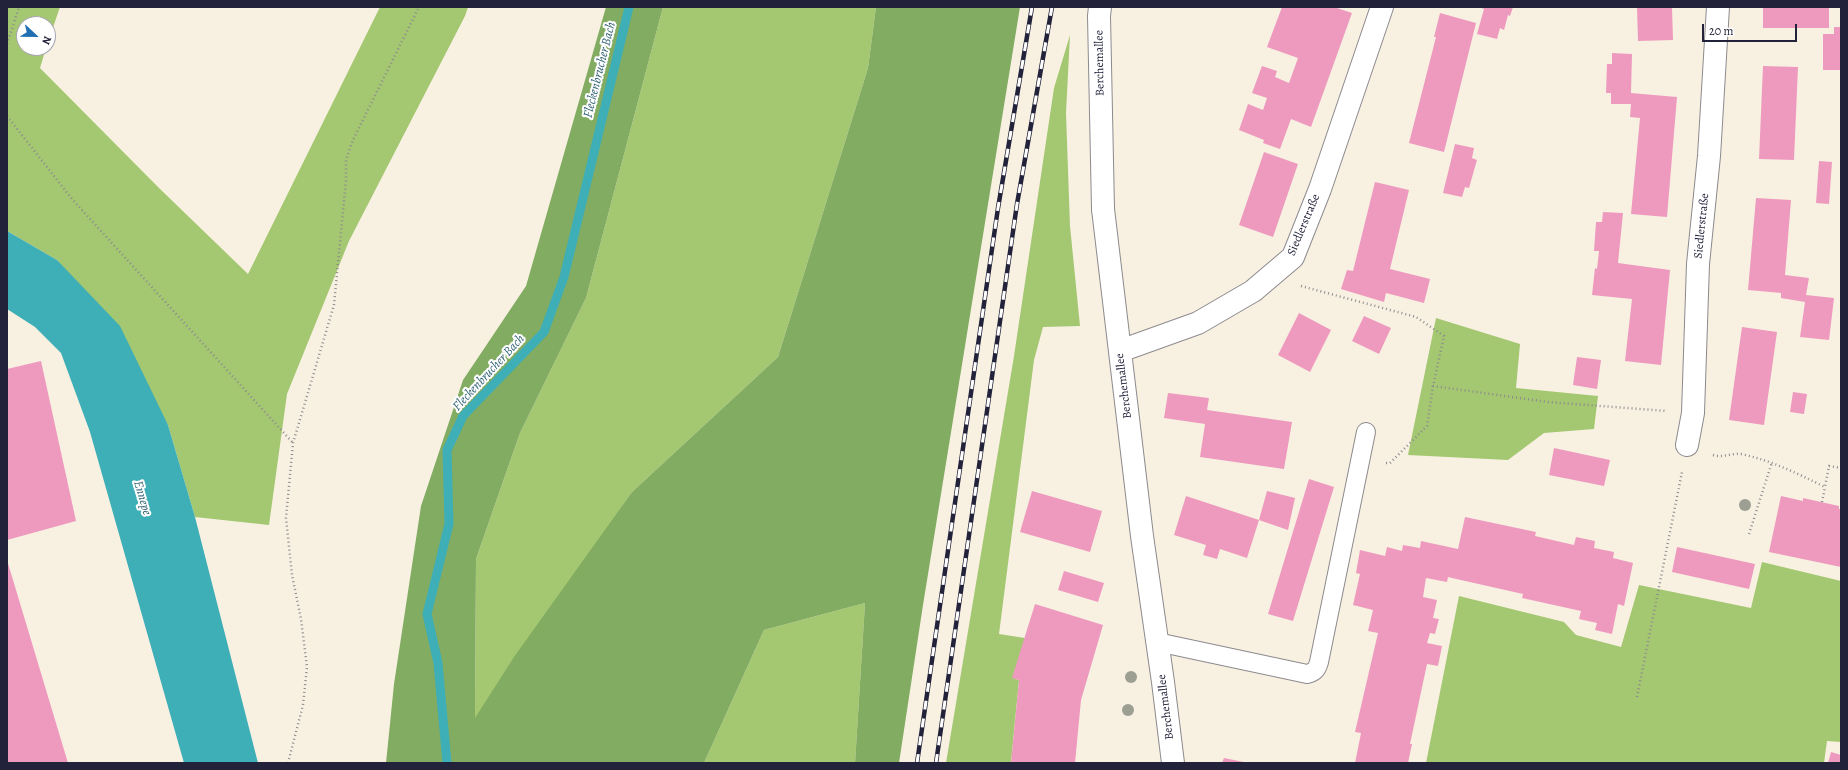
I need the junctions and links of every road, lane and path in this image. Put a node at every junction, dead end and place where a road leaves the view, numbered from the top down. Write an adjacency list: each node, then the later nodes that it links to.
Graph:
1 (20, 7): 6 (path)
2 (419, 7): 13 (path)
3 (1100, 7): 9 (street, Berchemallee)
4 (1382, 7): 8 (street, Siedlerstraße)
5 (1718, 7): 11 (street, Siedlerstraße)
6 (7, 44)
7 (7, 116): 13 (path)
8 (1269, 277): 9 (street, Siedlerstraße); 10 (path)
9 (1120, 352): 21 (street, Berchemallee)
10 (1433, 386): 11 (path); 15 (path)
11 (1693, 413): 14 (street, Siedlerstraße)
12 (1366, 432): 15 (lane)
13 (293, 444): 23 (path)
14 (1687, 445): 16 (path); 22 (path)
15 (1360, 460): 21 (lane)
16 (1772, 462): 18 (path); 20 (path)
17 (1841, 468): 18 (path)
18 (1825, 487): 19 (path)
19 (1822, 502)
20 (1749, 534)
21 (1157, 642): 24 (street, Berchemallee)
22 (1637, 697)
23 (288, 763)
24 (1173, 763)

